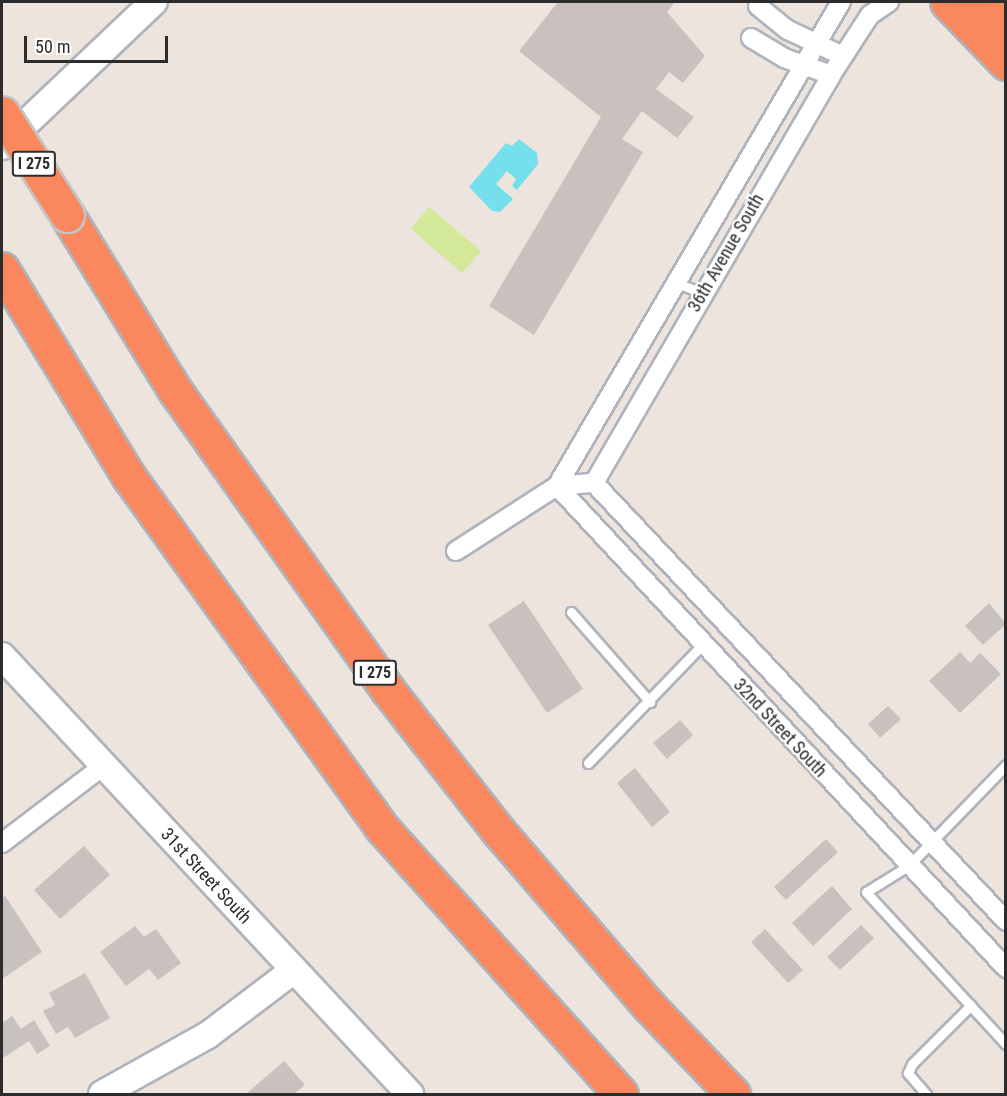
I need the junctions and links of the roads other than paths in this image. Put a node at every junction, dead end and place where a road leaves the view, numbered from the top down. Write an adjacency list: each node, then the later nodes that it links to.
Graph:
1 (154, 2): 15 (street)
2 (841, 2): 9 (street, 36th Avenue South)
3 (889, 2): 10 (street, 36th Avenue South)
4 (947, 2): 12 (highway)
5 (982, 2): 7 (highway)
6 (759, 6): 9 (street)
7 (1005, 25)
8 (751, 38): 11 (street)
9 (815, 44): 10 (street); 11 (street, 36th Avenue South)
10 (843, 56): 13 (street, 36th Avenue South)
11 (803, 63): 13 (street); 17 (street, 36th Avenue South)
12 (1005, 63)
13 (831, 75): 18 (street, 36th Avenue South)
14 (2, 113): 40 (highway, I 275, bridge)
15 (2, 146)
16 (2, 269): 39 (highway)
17 (674, 282): 18 (lane); 20 (street, 36th Avenue South)
18 (702, 292): 19 (street, 36th Avenue South)
19 (594, 483): 20 (street, 36th Avenue South); 29 (street, 32nd Street South)
20 (557, 486): 21 (street, 36th Avenue South); 23 (street, 32nd Street South)
21 (456, 551)
22 (571, 612): 25 (lane)
23 (703, 644): 25 (lane); 31 (street, 32nd Street South)
24 (2, 656): 28 (street, 31st Street South)
25 (650, 702): 26 (lane)
26 (588, 763)
27 (1005, 765): 29 (lane)
28 (103, 766): 30 (street); 34 (street, 31st Street South)
29 (931, 841): 31 (lane); 32 (street, 32nd Street South)
30 (2, 843)
31 (908, 866): 33 (street, 32nd Street South); 35 (lane)
32 (1005, 921)
33 (1005, 968)
34 (294, 970): 37 (street); 38 (street, 31st Street South)
35 (971, 1005): 36 (lane); 41 (lane)
36 (1005, 1044)
37 (102, 1095)
38 (410, 1095)
39 (621, 1095)
40 (733, 1095)
41 (926, 1095)

